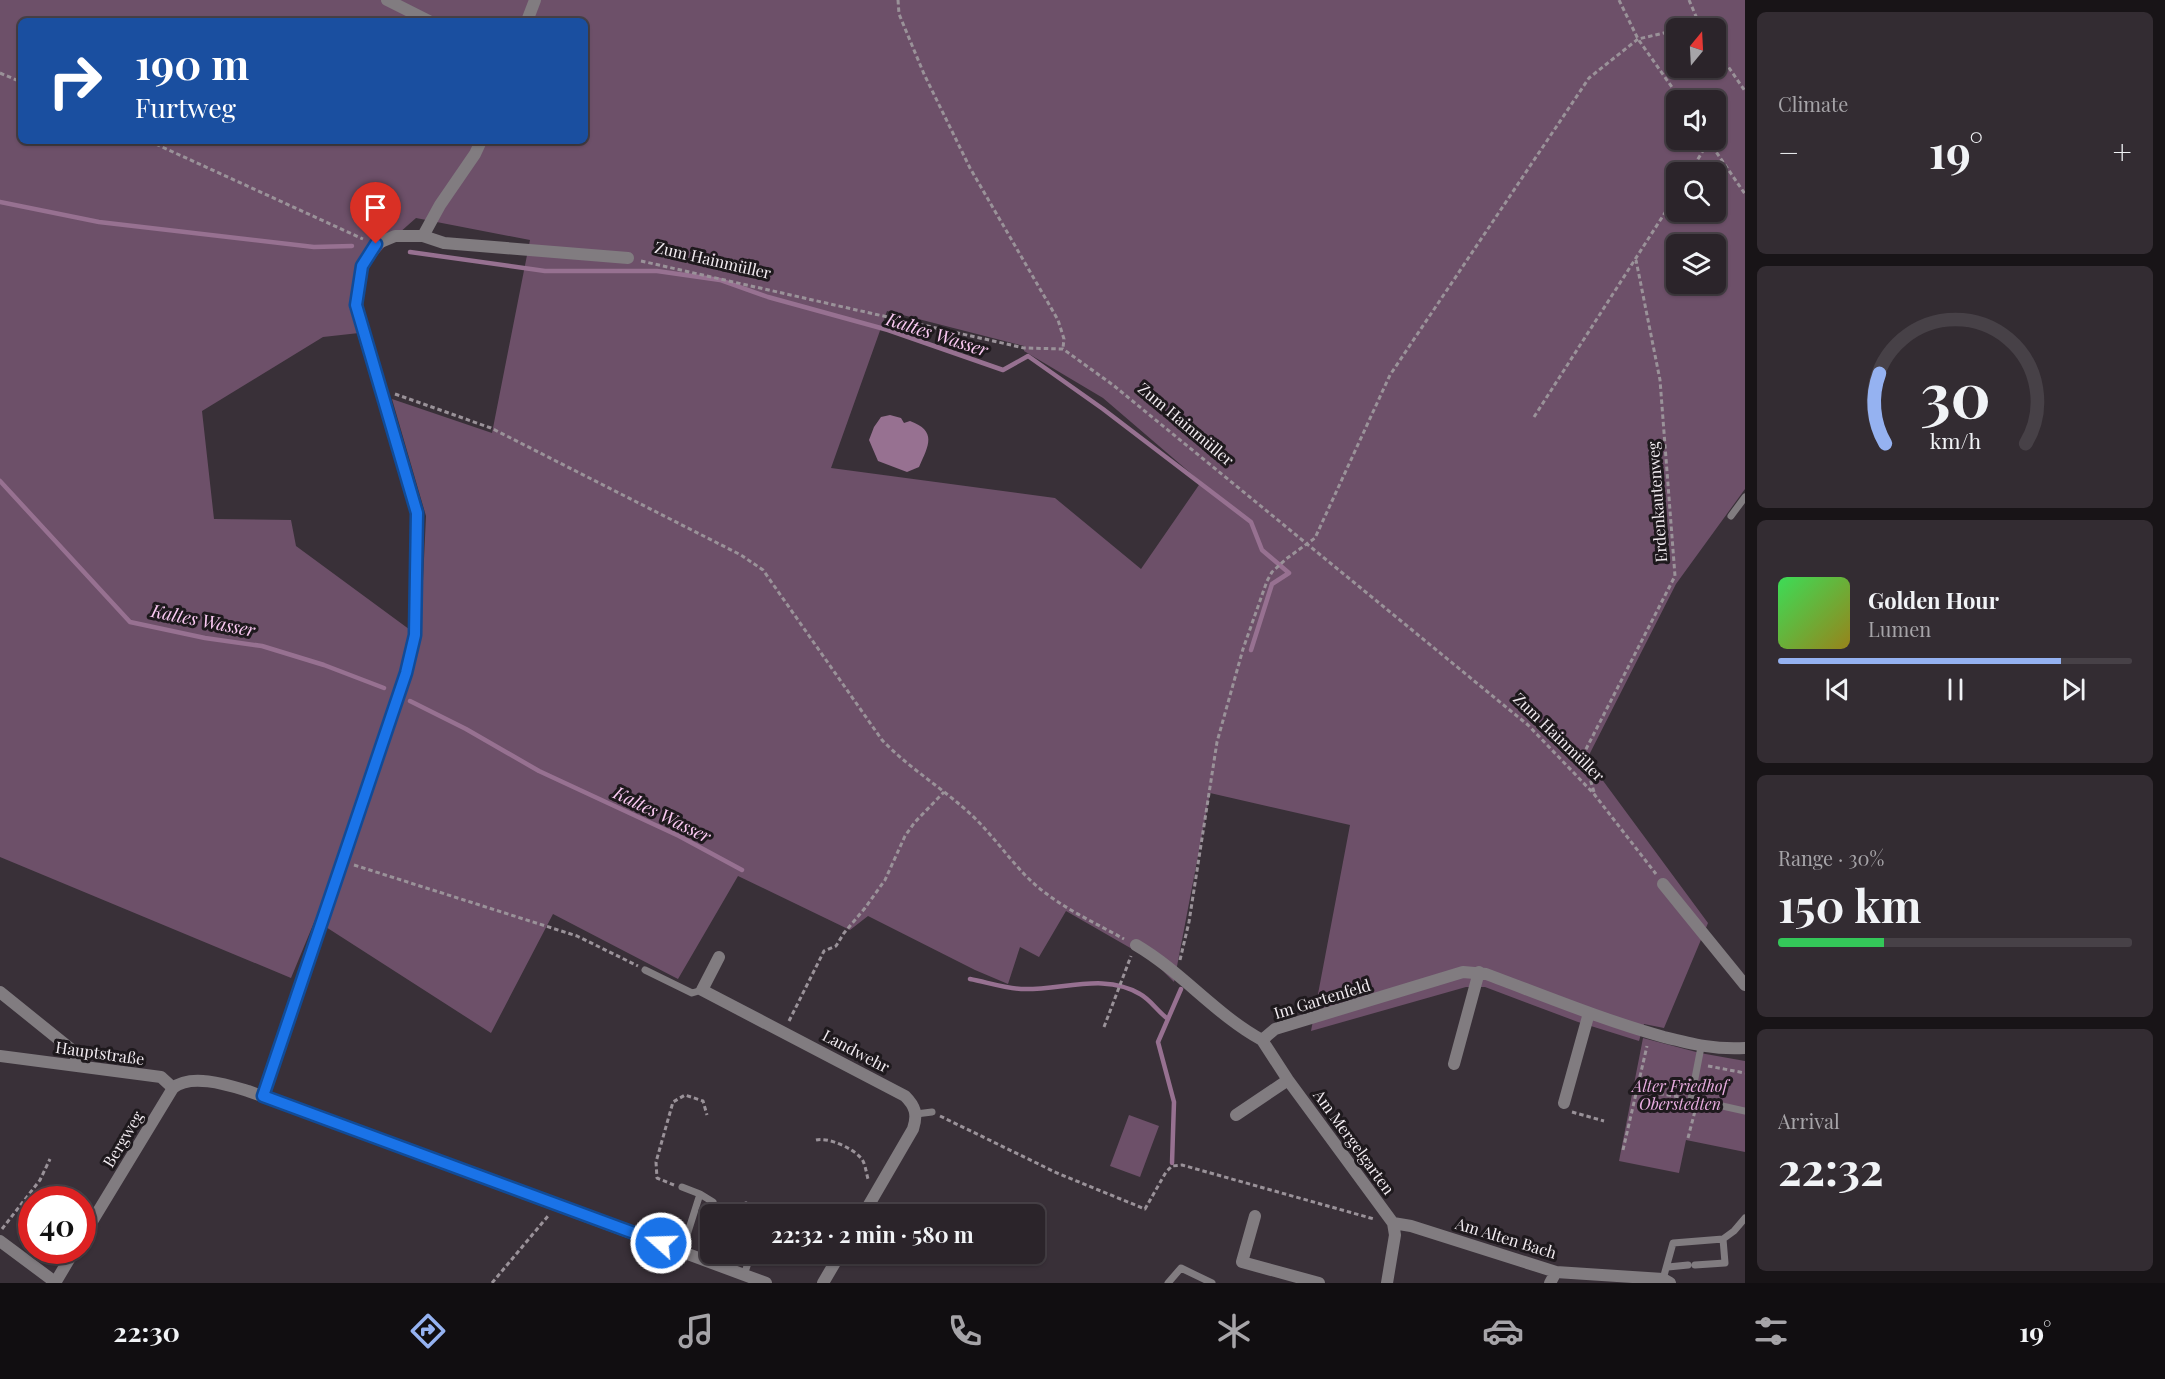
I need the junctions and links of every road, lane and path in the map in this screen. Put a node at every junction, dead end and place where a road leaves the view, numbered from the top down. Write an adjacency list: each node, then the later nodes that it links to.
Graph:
1 (387, 0): 6 (street)
2 (535, 0): 7 (street)
3 (898, 0): 25 (path)
4 (1619, 0): 10 (path)
5 (1689, 0): 8 (path)
6 (423, 18)
7 (528, 18)
8 (1696, 18)
9 (1666, 33): 10 (path)
10 (1638, 39): 14 (path); 30 (path)
11 (1726, 63): 15 (path)
12 (0, 73): 13 (path)
13 (18, 81)
14 (1674, 90)
15 (1745, 91)
16 (156, 144): 22 (path)
17 (480, 144): 21 (street)
18 (1716, 150): 19 (path)
19 (1745, 194)
20 (1666, 212): 24 (path)
21 (423, 236): 22 (street); 23 (street)
22 (376, 244): 26 (street)
23 (628, 258): 25 (path, Zum Hainmüller)
24 (1636, 260): 27 (path); 32 (path, Erdenkautenweg)
25 (1063, 349): 30 (path, Zum Hainmüller)
26 (382, 390): 31 (path); 33 (street)
27 (1534, 417)
28 (1745, 497): 29 (lane)
29 (1731, 516)
30 (1305, 543): 32 (path, Zum Hainmüller); 39 (path)
31 (944, 792): 35 (path); 45 (path)
32 (1594, 794): 34 (path, Zum Hainmüller)
33 (342, 862): 37 (path); 58 (street)
34 (1663, 884): 40 (street)
35 (1136, 945): 39 (street, Im Gartenfeld); 44 (path)
36 (719, 957): 41 (street)
37 (645, 970): 41 (lane)
38 (1479, 972): 43 (street, Im Gartenfeld); 46 (street, Im Gartenfeld); 51 (street)
39 (1177, 974): 46 (street, Im Gartenfeld)
40 (1745, 985)
41 (702, 990): 45 (street, Landwehr)
42 (0, 992): 53 (street)
43 (1589, 1013): 48 (street, Im Gartenfeld); 60 (street)
44 (1104, 1027)
45 (783, 1032): 64 (street, Landwehr)
46 (1262, 1040): 55 (street, Am Mergelgarten)
47 (1647, 1045): 57 (path)
48 (1701, 1047): 49 (street, Im Gartenfeld); 52 (lane)
49 (1745, 1048)
50 (0, 1056): 53 (street, Hauptstraße)
51 (1454, 1064)
52 (1697, 1064): 54 (path); 59 (lane)
53 (82, 1066): 56 (street, Hauptstraße)
54 (1745, 1073)
55 (1288, 1080): 65 (street); 81 (street, Am Mergelgarten)
56 (173, 1088): 58 (street); 78 (street, Bergweg)
57 (1637, 1090): 59 (path); 69 (path)
58 (263, 1096): 77 (street)
59 (1694, 1100): 61 (lane); 67 (path)
60 (1564, 1103): 66 (path)
61 (1745, 1111)
62 (932, 1112): 64 (lane); 81 (path)
63 (707, 1114): 71 (path)
64 (916, 1114): 72 (street)
65 (1236, 1115)
66 (1604, 1121)
67 (1688, 1138)
68 (816, 1140): 72 (path)
69 (1623, 1150)
70 (50, 1159): 82 (path)
71 (681, 1187): 73 (lane)
72 (880, 1187): 76 (street)
73 (700, 1194): 74 (lane); 85 (lane)
74 (713, 1202): 75 (path)
75 (719, 1204)
76 (870, 1204)
77 (556, 1206): 85 (street); 93 (path)
78 (96, 1215)
79 (1255, 1216): 98 (street)
80 (1745, 1218): 83 (lane)
81 (1393, 1223): 91 (street, Am Alten Bach); 99 (street)
82 (0, 1231)
83 (1723, 1239): 90 (lane); 90 (lane)
84 (0, 1241): 92 (street)
85 (681, 1251): 89 (street)
86 (66, 1264): 92 (street)
87 (748, 1264): 89 (lane)
88 (834, 1264): 95 (street)
89 (744, 1275): 94 (street)
90 (1667, 1276): 91 (street, Am Alten Bach)
91 (1553, 1277)
92 (55, 1283)
93 (492, 1283)
94 (766, 1283)
95 (823, 1283)
96 (1168, 1283): 97 (lane)
97 (1212, 1283)
98 (1319, 1283)
99 (1387, 1283)

